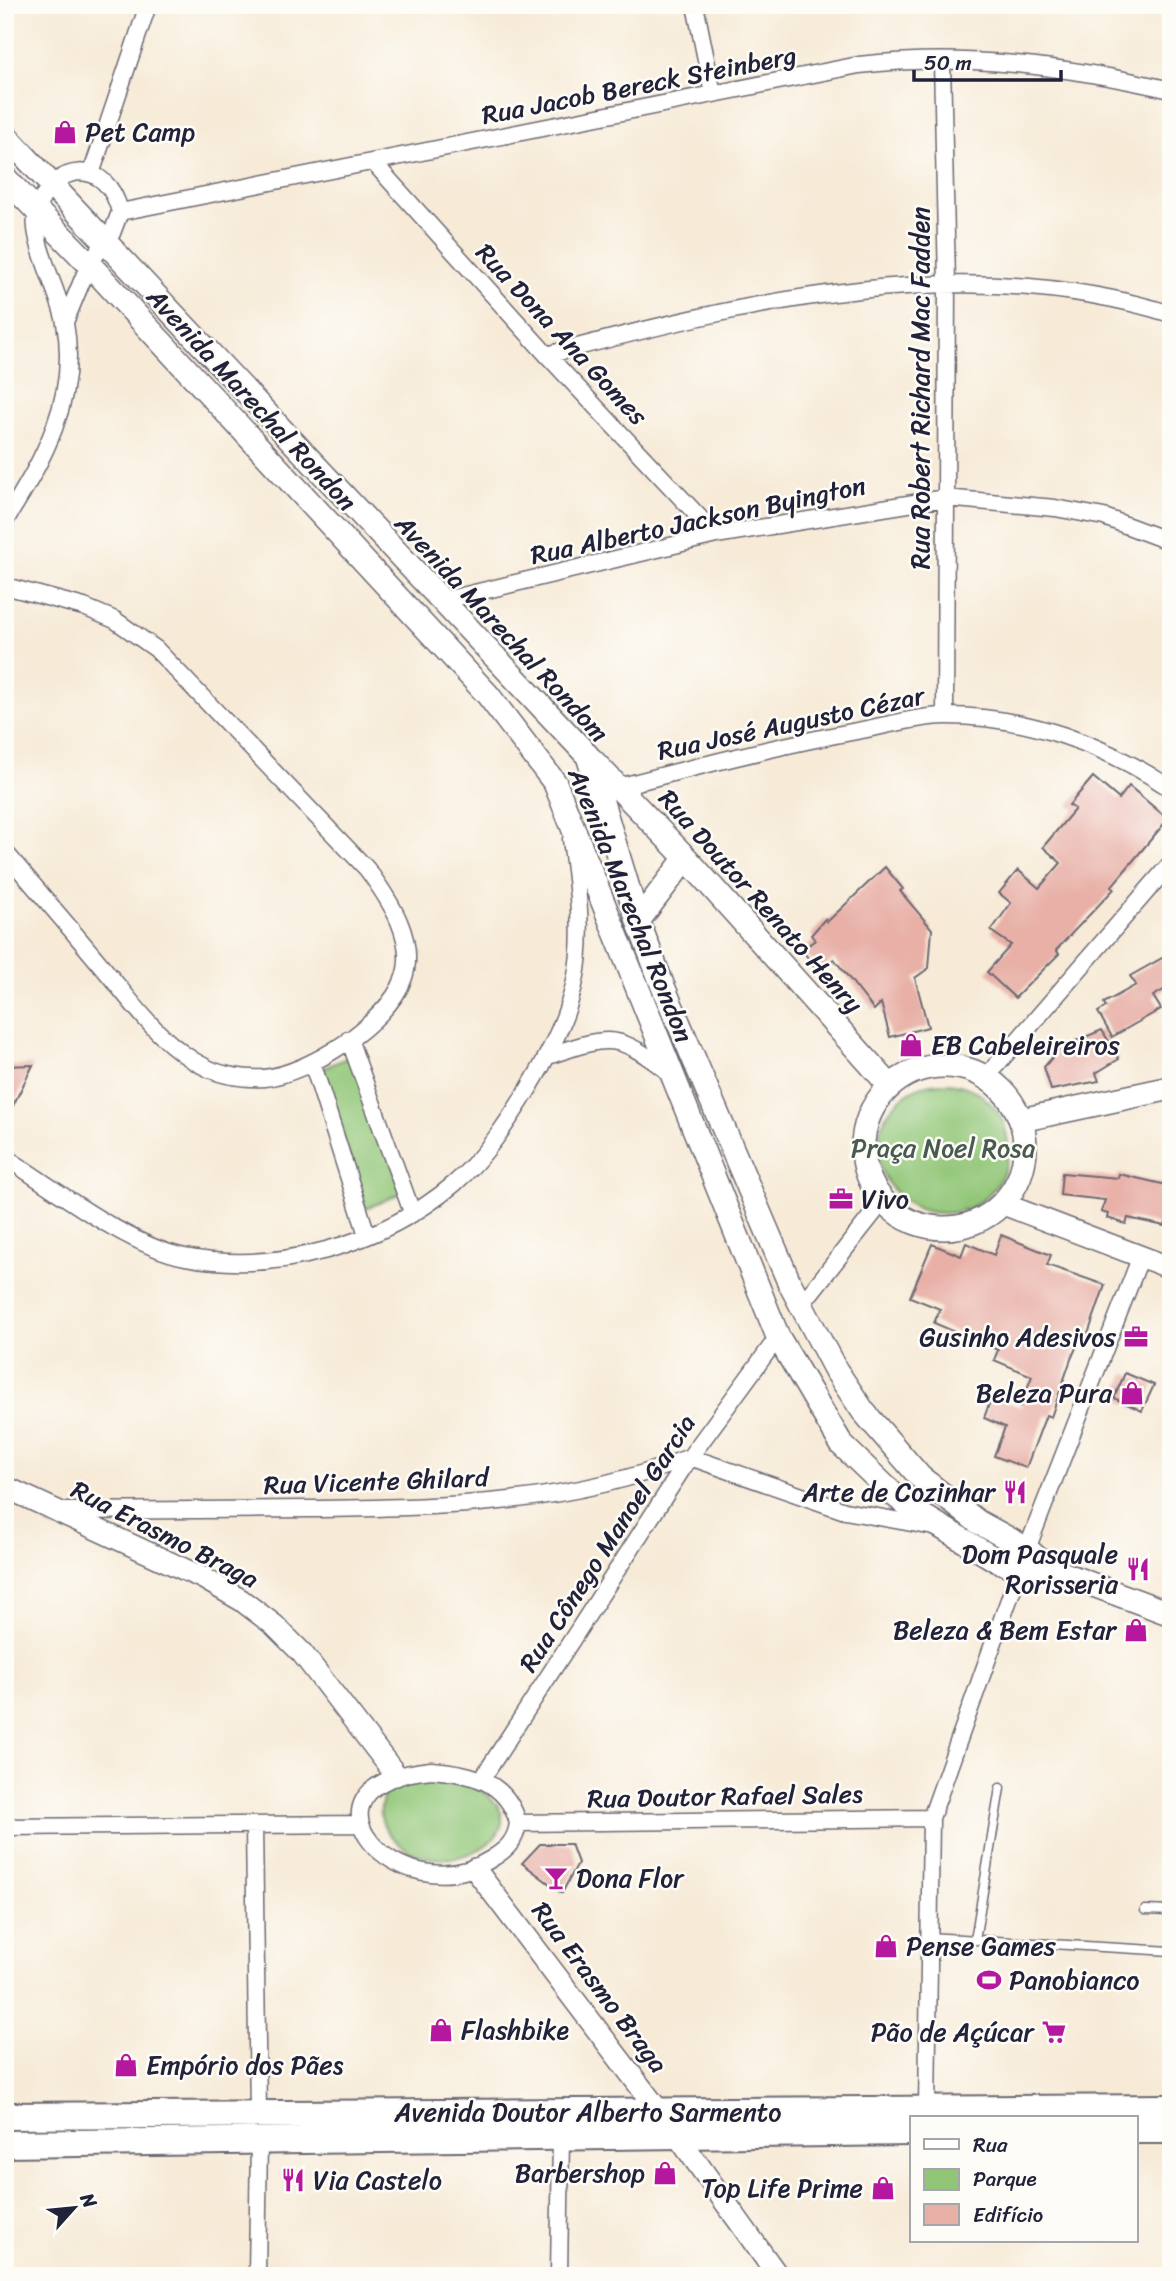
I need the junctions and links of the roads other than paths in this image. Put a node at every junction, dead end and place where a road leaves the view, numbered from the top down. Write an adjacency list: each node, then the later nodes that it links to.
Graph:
1 (148, 5): 8 (street)
2 (695, 5): 5 (street)
3 (942, 61): 4 (street, Rua Jacob Bereck Steinberg); 5 (street, Rua Jacob Bereck Steinberg); 15 (street, Rua Robert Richard Mac Fadden)
4 (1171, 90)
5 (713, 94): 7 (street, Rua Jacob Bereck Steinberg)
6 (5, 135): 10 (main road, Avenida Marechal Rondom)
7 (374, 163): 12 (street, Rua Jacob Bereck Steinberg); 18 (street, Rua Dona Ana Gomes)
8 (91, 174): 10 (street); 12 (street)
9 (5, 178): 11 (main road, Avenida Marechal Rondon)
10 (52, 185): 11 (street); 13 (main road, Avenida Marechal Rondom)
11 (37, 211): 14 (main road, Avenida Marechal Rondon); 17 (street)
12 (120, 212): 13 (street)
13 (109, 238): 14 (street); 24 (main road, Avenida Marechal Rondom)
14 (89, 264): 17 (street); 29 (main road, Avenida Marechal Rondon)
15 (947, 282): 16 (street); 18 (street); 19 (street, Rua Robert Richard Mac Fadden)
16 (1171, 314)
17 (65, 322): 20 (street)
18 (547, 355): 21 (street, Rua Dona Ana Gomes)
19 (945, 498): 21 (street, Rua Alberto Jackson Byington); 22 (street, Rua Alberto Jackson Byington); 25 (street, Rua Robert Richard Mac Fadden)
20 (5, 521)
21 (716, 536): 24 (street, Rua Alberto Jackson Byington)
22 (1171, 542)
23 (5, 586): 34 (street)
24 (441, 601): 26 (main road, Avenida Marechal Rondom)
25 (945, 716): 27 (street, Rua José Augusto Cézar); 28 (street, Rua José Augusto Cézar)
26 (588, 756): 27 (main road, Rua Doutor Renato Henry); 33 (main road, Avenida Marechal Rondom)
27 (618, 787): 31 (main road, Rua Doutor Renato Henry)
28 (1171, 789)
29 (568, 810): 35 (street); 37 (main road, Avenida Marechal Rondon)
30 (5, 852): 36 (street)
31 (686, 858): 33 (main road); 39 (main road, Rua Doutor Renato Henry)
32 (1171, 863): 38 (street)
33 (638, 920): 49 (main road, Avenida Marechal Rondom)
34 (349, 1040): 36 (street); 45 (street)
35 (548, 1056): 37 (street); 45 (street)
36 (312, 1062): 46 (street)
37 (670, 1073): 50 (main road, Avenida Marechal Rondon)
38 (986, 1077): 39 (main road); 41 (main road)
39 (890, 1086): 43 (main road)
40 (1171, 1088): 41 (main road)
41 (1021, 1120): 44 (main road)
42 (5, 1157): 46 (street)
43 (883, 1201): 44 (main road); 49 (street)
44 (1003, 1204): 47 (street)
45 (412, 1212): 46 (street)
46 (368, 1235)
47 (1141, 1256): 48 (street); 55 (street)
48 (1171, 1268)
49 (802, 1306): 55 (main road, Avenida Marechal Rondom)
50 (778, 1337): 51 (street, Rua Cônego Manoel Garcia); 54 (main road, Avenida Marechal Rondon)
51 (690, 1457): 53 (street, Rua Vicente Ghilard); 54 (street); 58 (street, Rua Cônego Manoel Garcia)
52 (5, 1487): 53 (street, Rua Erasmo Braga)
53 (58, 1511): 57 (street, Rua Erasmo Braga)
54 (943, 1528): 55 (main road, Avenida Marechal Rondon)
55 (1023, 1559): 56 (main road); 60 (street)
56 (1171, 1614)
57 (396, 1775): 58 (street); 63 (street)
58 (482, 1779): 61 (street)
59 (1000, 1788): 69 (lane)
60 (931, 1818): 61 (street, Rua Doutor Rafael Sales); 68 (street)
61 (519, 1823): 65 (street)
62 (254, 1825): 63 (street); 64 (street); 75 (street)
63 (361, 1825): 65 (street)
64 (5, 1828)
65 (475, 1869): 73 (street, Rua Erasmo Braga)
66 (1145, 1910): 67 (lane)
67 (1171, 1911)
68 (928, 1937): 69 (lane); 72 (street)
69 (975, 1940): 70 (lane)
70 (1171, 1951)
71 (1171, 2108): 72 (main road, Avenida Doutor Alberto Sarmento)
72 (927, 2110): 73 (main road, Avenida Doutor Alberto Sarmento)
73 (659, 2111): 75 (main road, Avenida Doutor Alberto Sarmento); 79 (street, Rua Erasmo Braga)
74 (5, 2116): 75 (main road, Avenida Doutor Alberto Sarmento)
75 (259, 2126): 80 (main road, Avenida Doutor Alberto Sarmento); 81 (main road, Avenida Doutor Alberto Sarmento); 82 (street)
76 (1138, 2130): 77 (main road)
77 (1171, 2130)
78 (910, 2132): 79 (main road, Avenida Doutor Alberto Sarmento)
79 (677, 2135): 80 (main road, Avenida Doutor Alberto Sarmento); 84 (street, Rua Erasmo Braga)
80 (561, 2136): 83 (street)
81 (5, 2144)
82 (257, 2276)
83 (559, 2276)
84 (779, 2276)

